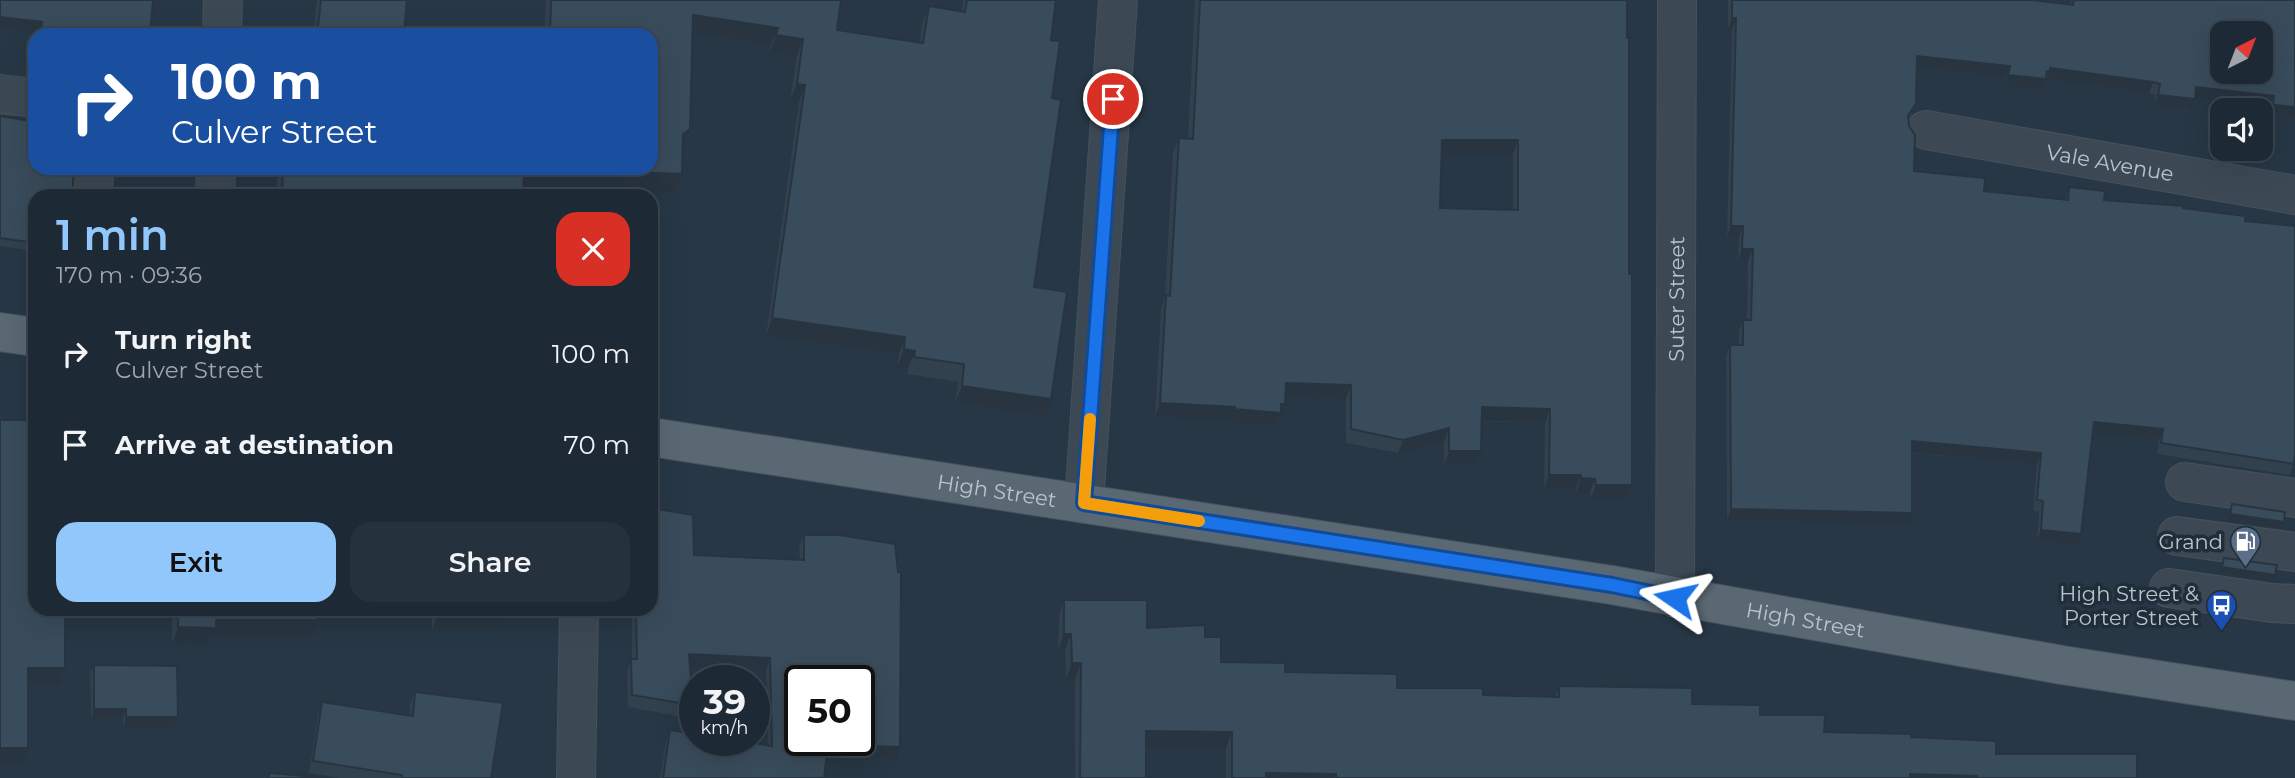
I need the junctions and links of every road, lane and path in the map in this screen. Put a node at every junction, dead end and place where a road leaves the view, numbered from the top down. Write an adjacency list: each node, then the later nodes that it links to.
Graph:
1 (223, 0): 4 (street)
2 (1118, 0): 14 (street)
3 (1677, 0): 18 (street, Suter Street)
4 (222, 28)
5 (0, 94): 6 (street)
6 (28, 97)
7 (1926, 130): 8 (street, Vale Avenue)
8 (2295, 195)
9 (0, 332): 10 (main road)
10 (28, 336)
11 (658, 438): 14 (main road, High Street)
12 (2185, 482): 13 (street)
13 (2295, 498)
14 (1084, 503): 18 (main road, High Street)
15 (2177, 536): 16 (street)
16 (2295, 552)
17 (2169, 588): 19 (street)
18 (1675, 598): 21 (main road, High Street)
19 (2295, 604)
20 (579, 616): 22 (street)
21 (2295, 701)
22 (576, 778)

